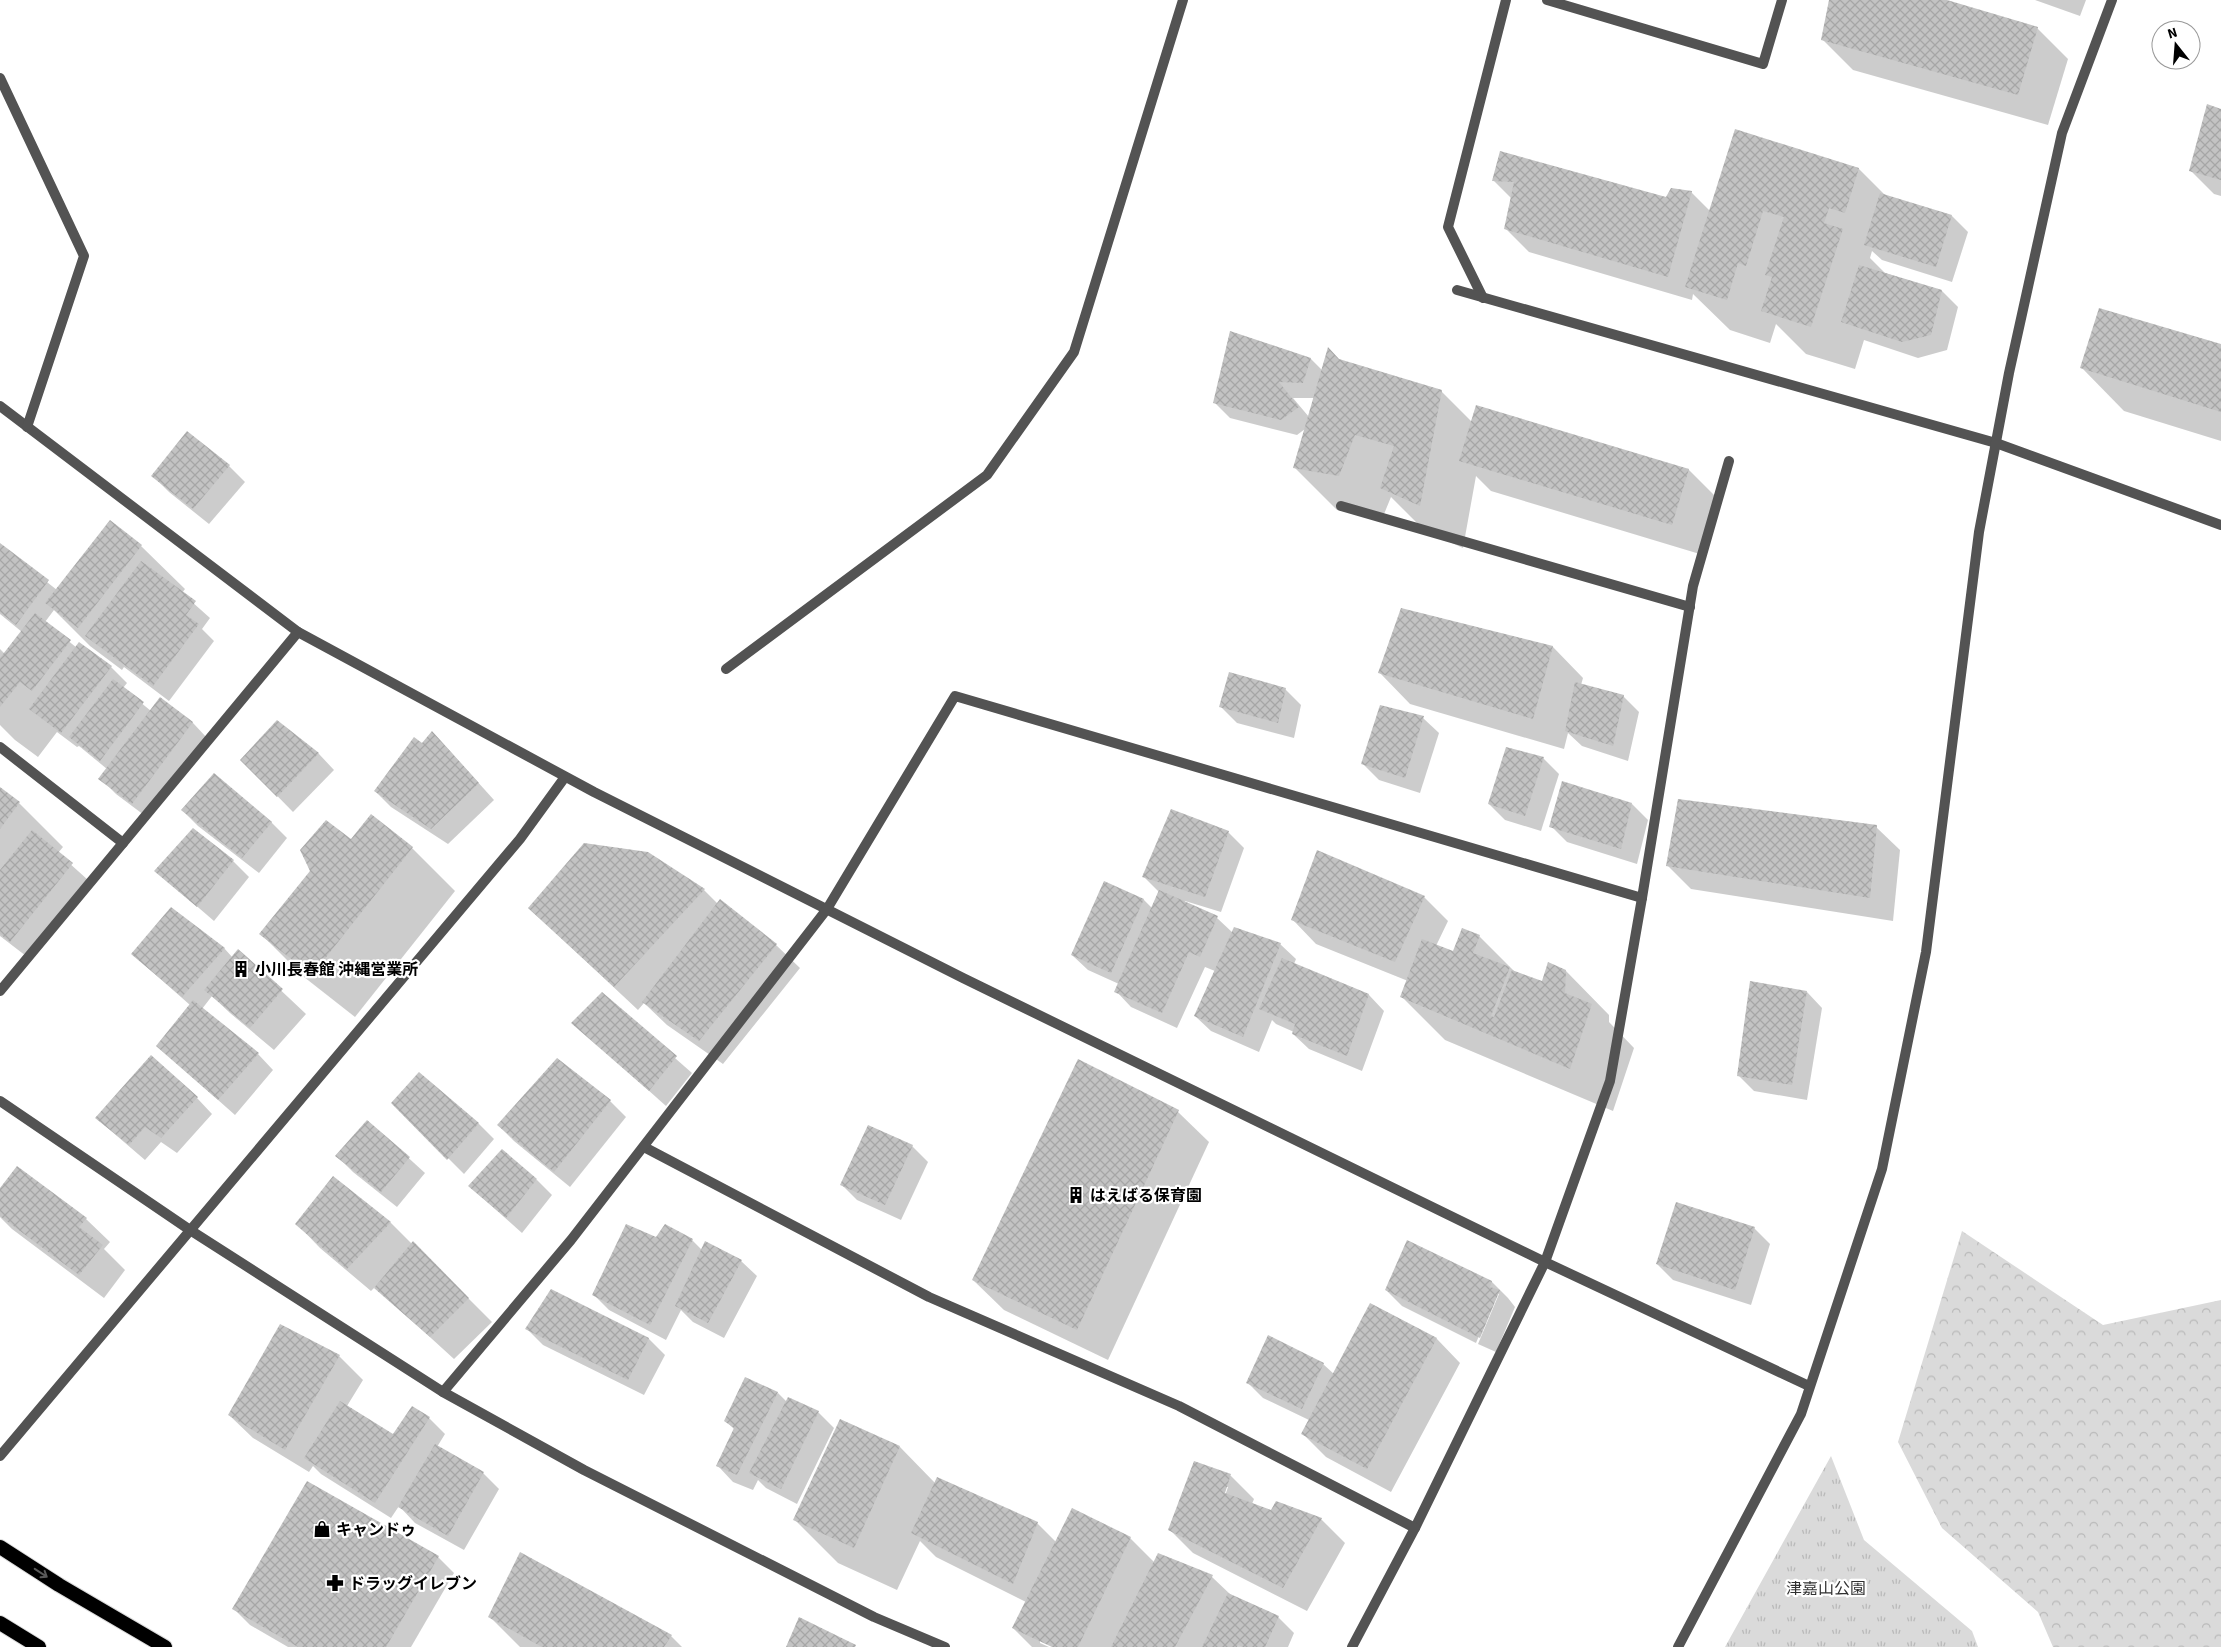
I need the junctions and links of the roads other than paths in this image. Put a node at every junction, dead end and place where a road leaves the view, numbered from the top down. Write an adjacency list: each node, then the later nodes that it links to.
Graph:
1 (1183, 0): 17 (street)
2 (1506, 0): 8 (street)
3 (1547, 0): 4 (street)
4 (1782, 0)
5 (2112, 0): 11 (street)
6 (0, 78): 10 (street)
7 (1457, 290): 8 (street)
8 (1484, 298): 11 (street)
9 (0, 406): 10 (street)
10 (28, 427): 16 (street)
11 (1996, 443): 14 (street); 28 (street)
12 (1729, 461): 15 (street)
13 (1341, 506): 15 (street)
14 (2221, 525)
15 (1690, 607): 21 (street)
16 (298, 632): 19 (street); 20 (street)
17 (726, 669)
18 (0, 747): 20 (street)
19 (565, 777): 22 (street); 26 (street)
20 (123, 843): 23 (street)
21 (1642, 898): 22 (street); 27 (street)
22 (826, 909): 25 (street); 27 (street)
23 (0, 991)
24 (0, 1101): 26 (street)
25 (644, 1147): 29 (street); 31 (street)
26 (190, 1230): 29 (street); 30 (street)
27 (1545, 1262): 28 (street); 31 (street)
28 (1809, 1386): 38 (street)
29 (443, 1392): 36 (street)
30 (0, 1456)
31 (1415, 1528): 37 (street)
32 (0, 1547): 35 (highway, one-way to 35)
33 (0, 1623): 34 (highway)
34 (39, 1647)
35 (165, 1647)
36 (945, 1647)
37 (1352, 1647)
38 (1678, 1647)

